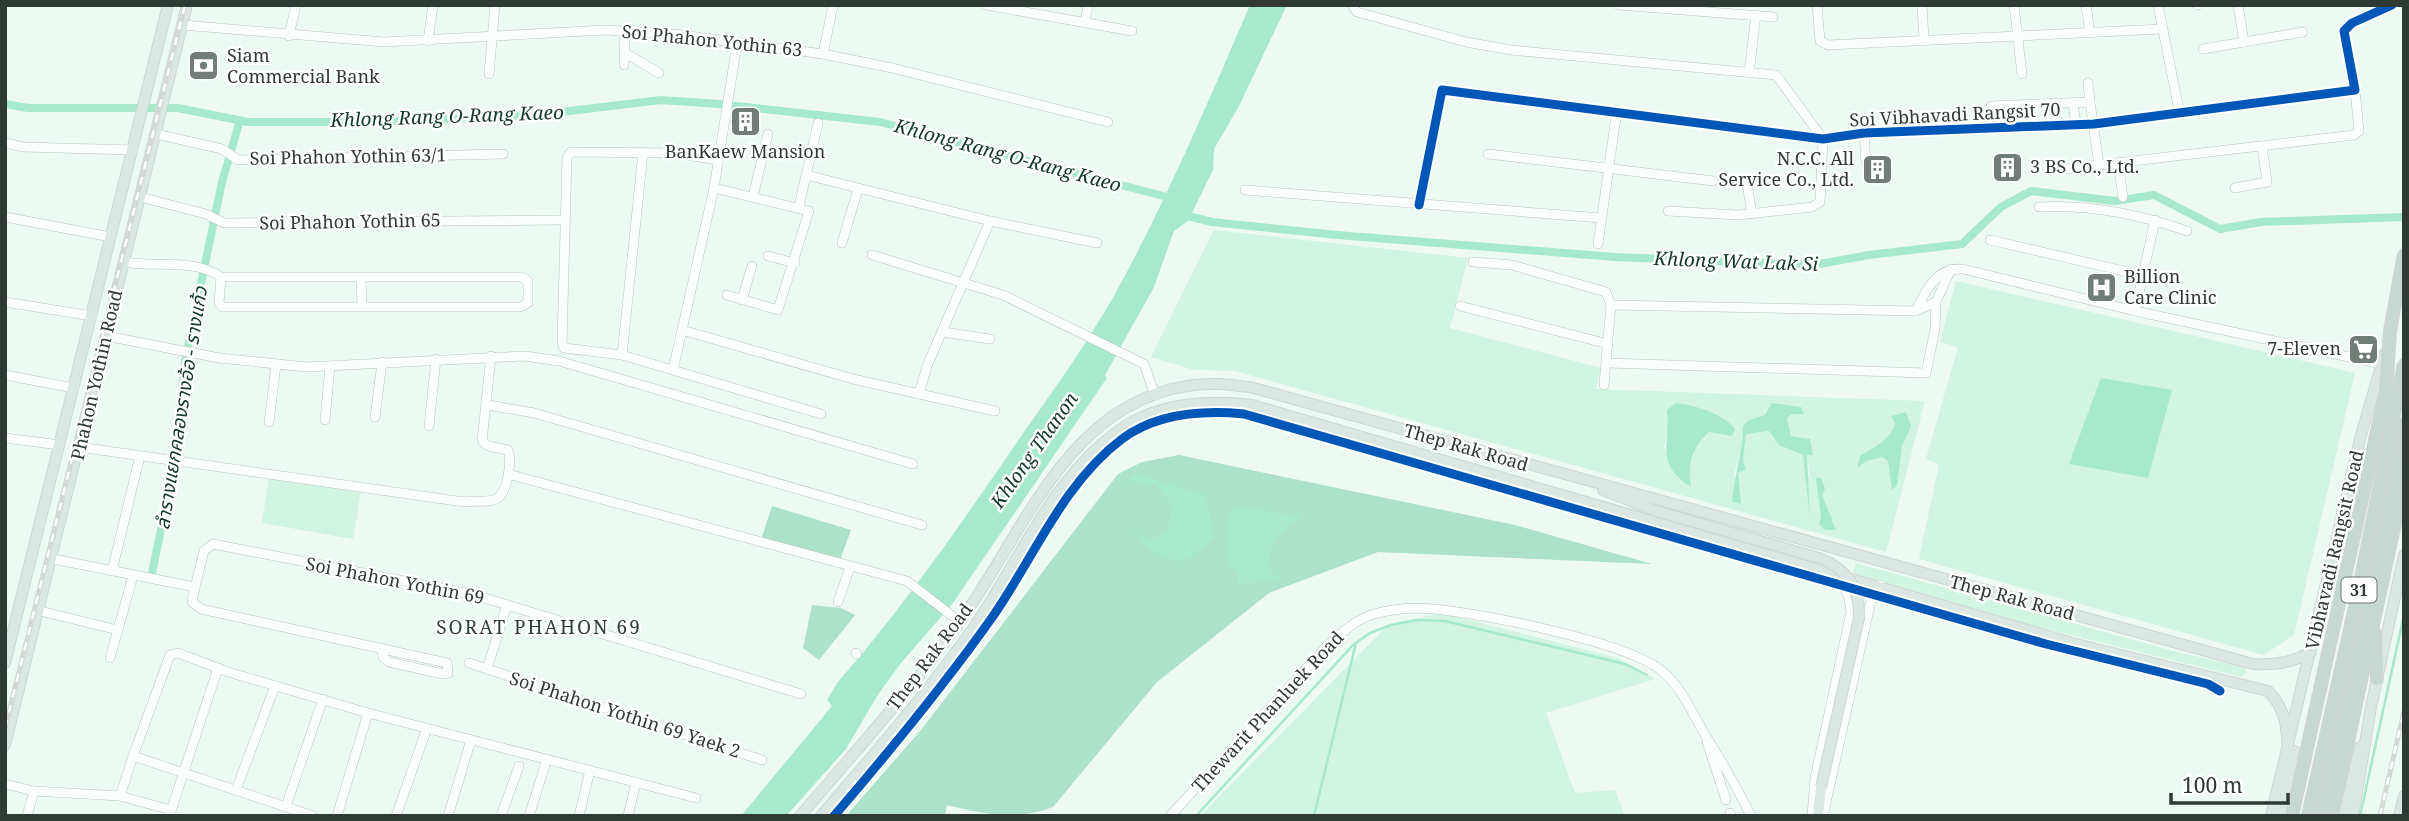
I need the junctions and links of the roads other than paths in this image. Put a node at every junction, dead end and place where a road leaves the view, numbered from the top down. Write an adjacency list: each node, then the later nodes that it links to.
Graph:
1 (168, 5): 59 (main road, Phahon Yothin Road)
2 (187, 5): 21 (main road, Phahon Yothin Road)
3 (296, 5): 27 (street)
4 (433, 5): 31 (street)
5 (495, 5): 28 (street)
6 (833, 5): 36 (street)
7 (986, 5): 20 (street)
8 (1088, 5): 20 (street)
9 (1352, 5): 39 (street)
10 (1619, 5): 18 (street)
11 (1816, 5): 29 (street)
12 (1922, 5): 29 (street)
13 (2014, 5): 30 (street)
14 (2086, 5): 26 (street)
15 (2158, 5): 22 (street)
16 (2238, 5): 32 (street)
17 (2392, 5): 43 (street)
18 (1756, 15): 19 (street); 39 (street)
19 (1773, 17)
20 (1085, 22): 24 (street)
21 (183, 24): 27 (street, Soi Phahon Yothin 63); 53 (main road, Phahon Yothin Road)
22 (2162, 29): 26 (street); 48 (street)
23 (625, 31): 28 (street, Soi Phahon Yothin 63); 33 (street, Soi Phahon Yothin 63); 35 (street)
24 (1132, 31)
25 (2303, 32): 32 (street)
26 (2090, 33): 30 (street)
27 (289, 36): 31 (street, Soi Phahon Yothin 63)
28 (490, 36): 31 (street, Soi Phahon Yothin 63); 40 (street)
29 (1924, 38): 30 (street)
30 (2019, 38): 41 (street)
31 (428, 41)
32 (2245, 42): 34 (street)
33 (737, 44): 36 (street, Soi Phahon Yothin 63); 63 (street)
34 (2203, 49)
35 (625, 54): 37 (street); 38 (street)
36 (823, 54): 49 (street, Soi Phahon Yothin 63)
37 (624, 65)
38 (659, 73)
39 (1749, 73): 56 (street)
40 (489, 74)
41 (2022, 74)
42 (2088, 83): 44 (street)
43 (2355, 90): 48 (street, Soi Vibhavadi Rangsit 70); 58 (street)
44 (2090, 102): 45 (street); 51 (street)
45 (2073, 103): 46 (street); 52 (street)
46 (1992, 106)
47 (1618, 110): 56 (street, Soi Vibhavadi Rangsit 70); 67 (street); 79 (street, Soi Vibhavadi Rangsit 70)
48 (2180, 115): 51 (street, Soi Vibhavadi Rangsit 70)
49 (1108, 122)
50 (818, 123): 69 (street)
51 (2094, 124): 52 (street, Soi Vibhavadi Rangsit 70); 66 (street)
52 (2076, 125): 55 (street, Soi Vibhavadi Rangsit 70)
53 (156, 134): 61 (street, Soi Phahon Yothin 63/1); 77 (main road, Phahon Yothin Road)
54 (768, 134): 76 (street)
55 (1864, 134): 56 (street, Soi Vibhavadi Rangsit 70); 64 (street)
56 (1823, 139): 83 (street)
57 (5, 143): 59 (street)
58 (2262, 146): 65 (street); 73 (street)
59 (133, 150): 90 (main road, Phahon Yothin Road)
60 (643, 153): 63 (street); 86 (street); 123 (street)
61 (503, 154)
62 (1488, 154): 67 (street)
63 (718, 160): 72 (street)
64 (1866, 163)
65 (2118, 163): 66 (street); 78 (street)
66 (2099, 165): 68 (street)
67 (1611, 168): 71 (street); 85 (street)
68 (2065, 169)
69 (806, 175): 74 (street); 80 (street)
70 (1746, 179): 83 (street)
71 (1713, 181)
72 (713, 188): 76 (street); 118 (street)
73 (2235, 188)
74 (858, 189): 88 (street); 92 (street)
75 (1245, 190): 79 (street)
76 (753, 196): 80 (street)
77 (140, 197): 86 (street, Soi Phahon Yothin 65); 98 (main road, Phahon Yothin Road)
78 (2123, 197)
79 (1419, 205): 85 (street)
80 (799, 206): 100 (street)
81 (2039, 207): 87 (street)
82 (1668, 211): 83 (street)
83 (1752, 213)
84 (5, 217): 90 (street)
85 (1601, 218): 94 (street)
86 (564, 220): 123 (street)
87 (2155, 220): 89 (street); 103 (street)
88 (990, 221): 93 (street); 106 (street)
89 (2187, 231)
90 (111, 237): 117 (main road, Phahon Yothin Road)
91 (1990, 240): 103 (street)
92 (842, 243)
93 (1097, 243)
94 (1598, 244)
95 (2404, 254): 225 (highway, bridge)
96 (872, 255): 106 (street)
97 (768, 256): 100 (street)
98 (124, 262): 104 (street); 119 (main road, Phahon Yothin Road)
99 (1473, 262): 112 (street)
100 (795, 263): 109 (street)
101 (752, 266): 109 (street)
102 (1951, 269): 111 (street); 115 (street); 116 (street)
103 (2141, 275): 116 (street)
104 (221, 277): 105 (street); 113 (street)
105 (362, 278): 113 (street); 113 (street)
106 (966, 282): 120 (street); 137 (street)
107 (2404, 285): 129 (main road, Vibhavadi Rangsit Road / 31)
108 (727, 295): 109 (street)
109 (743, 300)
110 (5, 302): 117 (street)
111 (1936, 302): 115 (street); 127 (street)
112 (1611, 304): 115 (street); 122 (street)
113 (362, 305)
114 (1460, 306): 122 (street)
115 (1916, 310)
116 (2135, 311): 129 (street)
117 (91, 320): 119 (main road); 135 (main road, Phahon Yothin Road)
118 (682, 330): 132 (street); 136 (street)
119 (107, 332): 128 (street); 148 (main road, Phahon Yothin Road)
120 (943, 332): 121 (street); 136 (street)
121 (990, 339)
122 (1608, 344): 127 (street)
123 (622, 355): 132 (street)
124 (491, 356): 125 (street); 138 (street); 150 (street)
125 (436, 359): 126 (street); 145 (street)
126 (382, 362): 130 (street); 141 (street)
127 (1608, 363): 134 (street)
128 (276, 364): 130 (street); 143 (street)
129 (2382, 364): 170 (main road, Vibhavadi Rangsit Road / 31)
130 (330, 366): 142 (street)
131 (2404, 366): 226 (highway, 31, bridge)
132 (673, 370): 140 (street)
133 (5, 375): 135 (street)
134 (1604, 385)
135 (74, 388): 147 (main road, Phahon Yothin Road)
136 (919, 394): 139 (street)
137 (1155, 395): 152 (main road, Thep Rak Road); 169 (main road, Thep Rak Road)
138 (488, 405): 151 (street); 154 (street)
139 (995, 411)
140 (821, 414)
141 (375, 417)
142 (325, 420)
143 (269, 422)
144 (2404, 424): 227 (highway, 31)
145 (429, 426)
146 (5, 438): 147 (street)
147 (60, 445): 175 (main road, Phahon Yothin Road)
148 (79, 447): 149 (street); 156 (main road, Phahon Yothin Road)
149 (140, 456): 151 (street); 158 (street)
150 (913, 464)
151 (508, 474): 157 (street)
152 (1585, 481): 177 (main road, Thep Rak Road); 222 (main road, bridge)
153 (2404, 481): 168 (highway, 31)
154 (922, 525)
155 (2404, 555): 180 (main road, 31)
156 (53, 559): 158 (street); 165 (main road, Phahon Yothin Road)
157 (850, 567): 163 (street); 169 (street)
158 (112, 571): 160 (street)
159 (1835, 573): 161 (main road, Thep Rak Road); 166 (street); 218 (main road, Thep Rak Road)
160 (133, 576): 162 (street); 171 (street)
161 (1880, 586): 167 (street); 182 (main road, Thep Rak Road)
162 (195, 587): 164 (street, Soi Phahon Yothin 69); 172 (street)
163 (838, 602)
164 (507, 605): 179 (street, Soi Phahon Yothin 69 Yaek 2); 183 (street, Soi Phahon Yothin 69)
165 (40, 611): 171 (street); 190 (main road, Phahon Yothin Road)
166 (1851, 612): 167 (street); 221 (street)
167 (1869, 612): 222 (street)
168 (2375, 612): 180 (highway); 228 (highway, 31)
169 (960, 622): 217 (main road, Thep Rak Road)
170 (2316, 628): 173 (main road, Vibhavadi Rangsit Road / 31); 224 (main road)
171 (118, 630): 174 (street)
172 (382, 649): 172 (street)
173 (2311, 652): 177 (main road, Thep Rak Road); 191 (main road, Vibhavadi Rangsit Road / 31)
174 (110, 658)
175 (5, 663)
176 (468, 663): 179 (street, Soi Phahon Yothin 69 Yaek 2)
177 (2253, 664): 182 (main road)
178 (218, 668): 181 (street); 192 (street); 197 (street)
179 (487, 669): 194 (street, Soi Phahon Yothin 69 Yaek 2)
180 (2377, 679): 185 (main road, 31)
181 (275, 686): 184 (street); 200 (street)
182 (2247, 687): 191 (main road, Thep Rak Road)
183 (802, 694)
184 (323, 699): 186 (street); 206 (street)
185 (2371, 707): 229 (main road); 230 (main road, 31)
186 (368, 713): 187 (street); 210 (street)
187 (427, 728): 189 (street); 211 (street)
188 (1704, 734): 205 (street, Thewarit Phanluek Road); 219 (street, Thewarit Phanluek Road); 220 (street, Thewarit Phanluek Road)
189 (471, 740): 193 (street); 212 (street)
190 (5, 745)
191 (2288, 752): 223 (main road, Vibhavadi Rangsit Road / 31)
192 (133, 757): 197 (street); 202 (street)
193 (547, 759): 196 (street); 214 (street)
194 (762, 760)
195 (519, 766): 213 (street)
196 (590, 770): 198 (street); 215 (street)
197 (186, 774): 200 (street); 207 (street)
198 (636, 782): 204 (street); 216 (street)
199 (5, 784): 201 (street)
200 (236, 790): 206 (street)
201 (34, 791): 202 (street); 208 (street)
202 (120, 796): 207 (street)
203 (2404, 796): 231 (main road)
204 (696, 798)
205 (1726, 800)
206 (286, 806): 209 (street)
207 (172, 814)
208 (27, 816)
209 (313, 816)
210 (337, 816)
211 (396, 816)
212 (448, 816)
213 (501, 816)
214 (529, 816)
215 (579, 816)
216 (628, 816)
217 (800, 816)
218 (821, 816)
219 (1170, 816)
220 (1752, 816)
221 (1812, 816)
222 (1820, 816)
223 (2271, 816)
224 (2281, 816)
225 (2291, 816)
226 (2306, 816)
227 (2321, 816)
228 (2332, 816)
229 (2344, 816)
230 (2353, 816)
231 (2399, 816)

